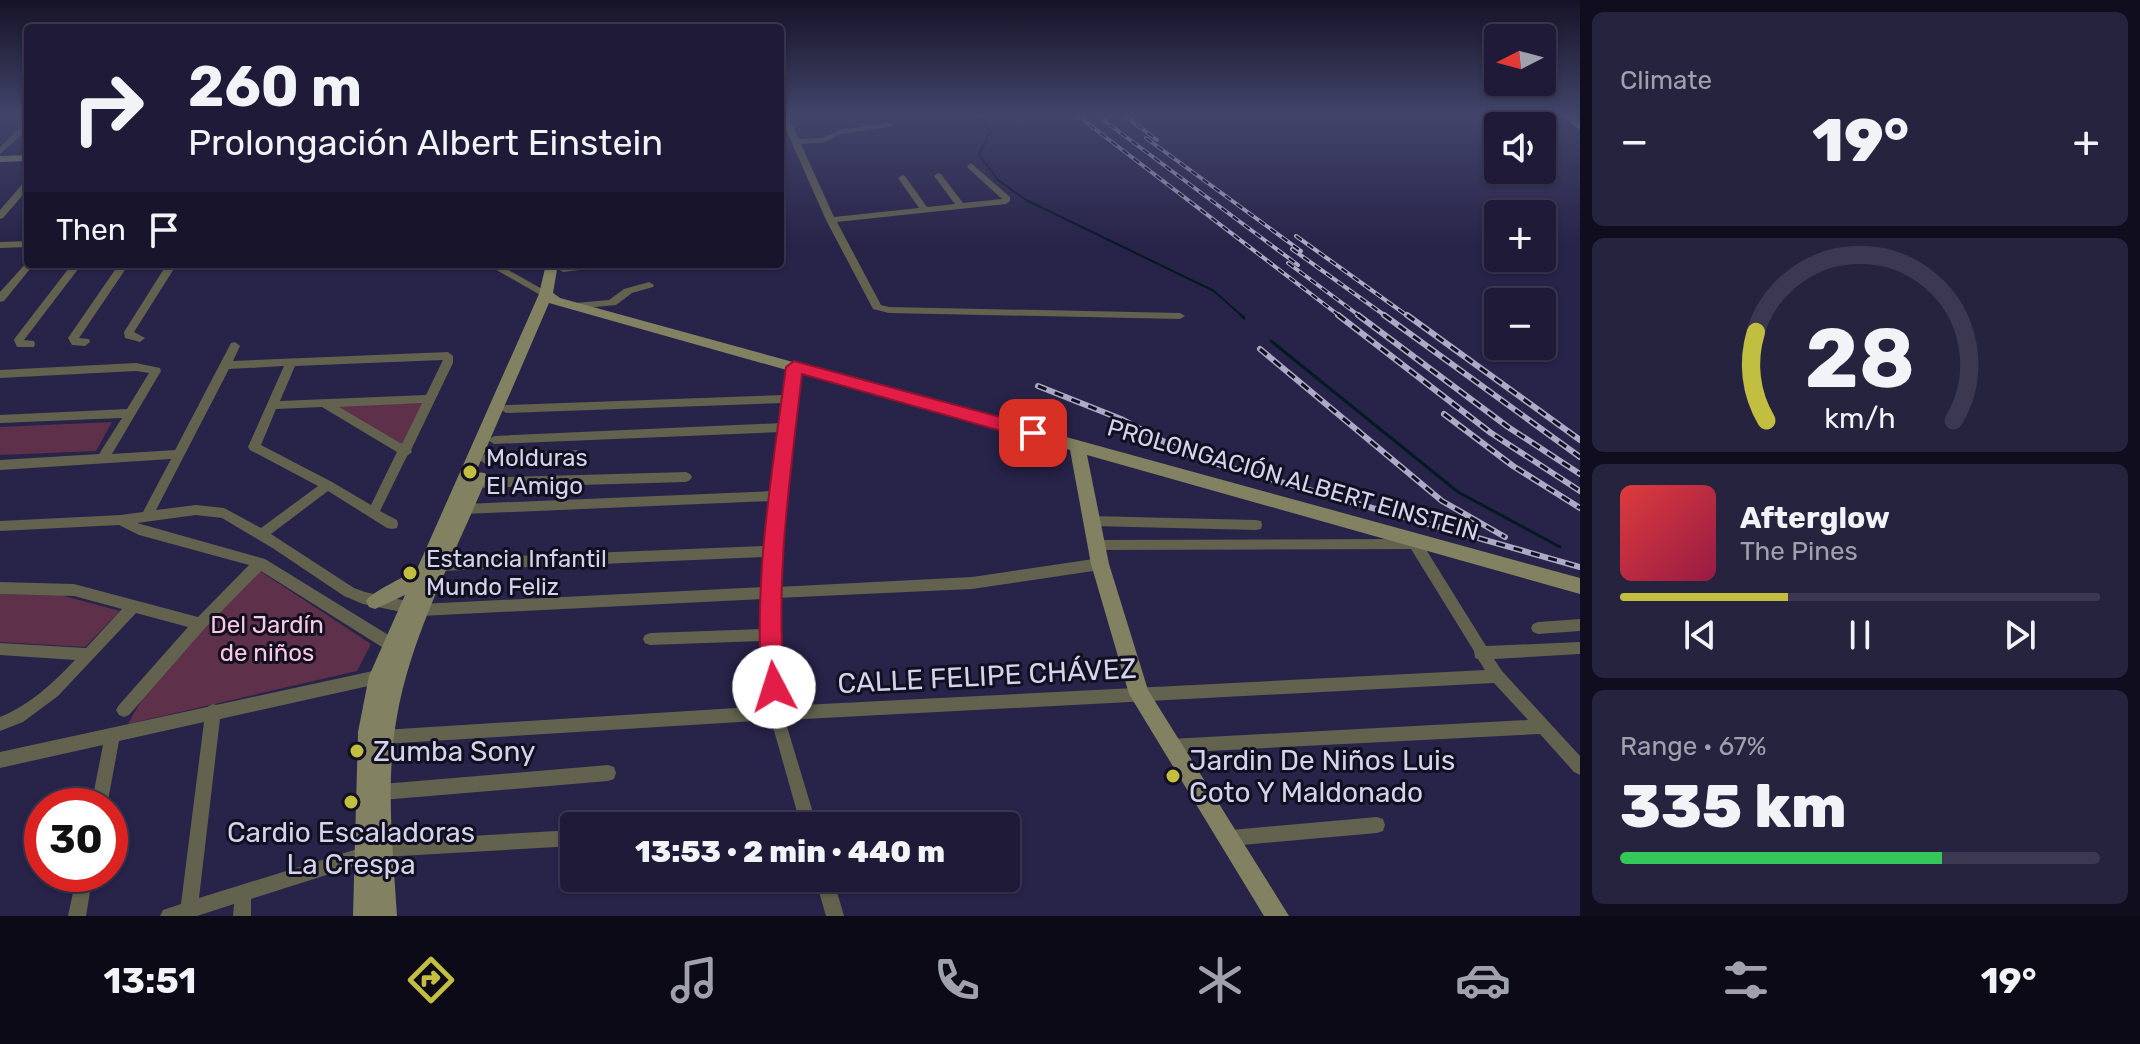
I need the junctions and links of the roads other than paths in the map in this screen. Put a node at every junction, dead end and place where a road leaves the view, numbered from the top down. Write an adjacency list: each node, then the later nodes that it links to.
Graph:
1 (804, 159): 9 (street)
2 (971, 166): 6 (street)
3 (938, 176): 6 (street)
4 (902, 178): 7 (street)
5 (24, 188): 8 (street)
6 (961, 206): 7 (street)
7 (925, 210): 9 (street)
8 (0, 216)
9 (831, 220): 22 (street)
10 (24, 244): 11 (street)
11 (0, 245)
12 (26, 268): 20 (street)
13 (74, 268): 25 (street)
14 (121, 268): 24 (street)
15 (169, 268): 23 (street)
16 (498, 268): 19 (street, PROLONGACIÓN ALBERT EINSTEIN)
17 (558, 268): 19 (main road)
18 (649, 285): 21 (street)
19 (550, 298): 21 (main road, PROLONGACIÓN ALBERT EINSTEIN); 35 (main road); 66 (main road)
20 (0, 299)
21 (575, 306): 29 (main road, PROLONGACIÓN ALBERT EINSTEIN)
22 (1180, 316)
23 (140, 338)
24 (85, 342)
25 (30, 344)
26 (235, 346): 28 (street)
27 (291, 362): 28 (street); 31 (street); 34 (street)
28 (224, 365): 42 (street)
29 (794, 367): 32 (street); 40 (main road, PROLONGACIÓN ALBERT EINSTEIN)
30 (0, 374): 36 (street)
31 (431, 399): 33 (street); 41 (street)
32 (791, 399): 35 (street); 38 (street)
33 (326, 404): 34 (street); 41 (street)
34 (273, 405): 49 (street)
35 (506, 409): 39 (main road)
36 (131, 413): 37 (street); 45 (street)
37 (0, 419)
38 (789, 427): 39 (street); 50 (street)
39 (494, 440): 44 (main road)
40 (1077, 445): 55 (main road); 61 (main road, PROLONGACIÓN ALBERT EINSTEIN)
41 (406, 452): 52 (street)
42 (178, 454): 45 (street); 53 (street)
43 (578, 454): 44 (street)
44 (485, 459): 48 (main road)
45 (102, 460): 46 (street)
46 (0, 465)
47 (686, 477): 48 (street)
48 (476, 483): 51 (main road)
49 (328, 485): 52 (street); 60 (street)
50 (780, 496): 51 (street); 62 (street)
51 (465, 509): 66 (main road)
52 (374, 511): 56 (street)
53 (148, 514): 54 (street); 59 (street); 60 (street)
54 (121, 520): 58 (street); 59 (street)
55 (1091, 521): 57 (street); 63 (main road)
56 (392, 524)
57 (1256, 525)
58 (0, 526)
59 (139, 530): 65 (street)
60 (262, 534): 64 (street)
61 (1412, 541): 63 (street); 68 (main road, PROLONGACIÓN ALBERT EINSTEIN); 81 (street)
62 (772, 551): 66 (street); 70 (street)
63 (1098, 555): 70 (street); 85 (main road)
64 (301, 562): 67 (street); 71 (street)
65 (260, 563): 67 (street); 74 (street)
66 (434, 568): 71 (main road); 73 (main road)
67 (285, 576): 83 (street)
68 (1580, 586)
69 (0, 588): 72 (street)
70 (769, 594): 73 (street); 77 (street)
71 (375, 601): 73 (street)
72 (133, 606): 74 (street); 82 (street)
73 (415, 609): 83 (main road)
74 (200, 624): 86 (street)
75 (1580, 625): 76 (street)
76 (1538, 628)
77 (769, 635): 78 (street); 88 (street)
78 (650, 639)
79 (1580, 648): 81 (street)
80 (0, 649): 82 (street)
81 (1480, 653): 84 (street)
82 (86, 654): 89 (street)
83 (393, 662): 87 (street); 92 (main road); 103 (main road)
84 (1497, 676): 85 (street, CALLE FELIPE CHÁVEZ); 90 (street)
85 (1139, 694): 88 (street, CALLE FELIPE CHÁVEZ); 93 (main road)
86 (124, 710)
87 (213, 711): 91 (street); 107 (street)
88 (776, 713): 92 (street, CALLE FELIPE CHÁVEZ); 99 (street)
89 (0, 724)
90 (1541, 727): 93 (street); 95 (street)
91 (113, 734): 94 (street); 97 (street)
92 (383, 737): 98 (main road)
93 (1170, 746): 101 (main road)
94 (0, 760)
95 (1580, 767)
96 (608, 773): 98 (street)
97 (102, 788)
98 (382, 792): 103 (main road)
99 (805, 812)
100 (1377, 825): 101 (street)
101 (1231, 838): 114 (main road)
102 (560, 839): 103 (street)
103 (374, 851): 106 (street); 111 (main road); 112 (main road)
104 (82, 892): 108 (street)
105 (828, 892): 113 (street)
106 (243, 893): 107 (street); 110 (street)
107 (189, 909): 109 (street)
108 (77, 916)
109 (169, 916)
110 (242, 916)
111 (365, 916)
112 (385, 916)
113 (835, 916)
114 (1277, 916)

